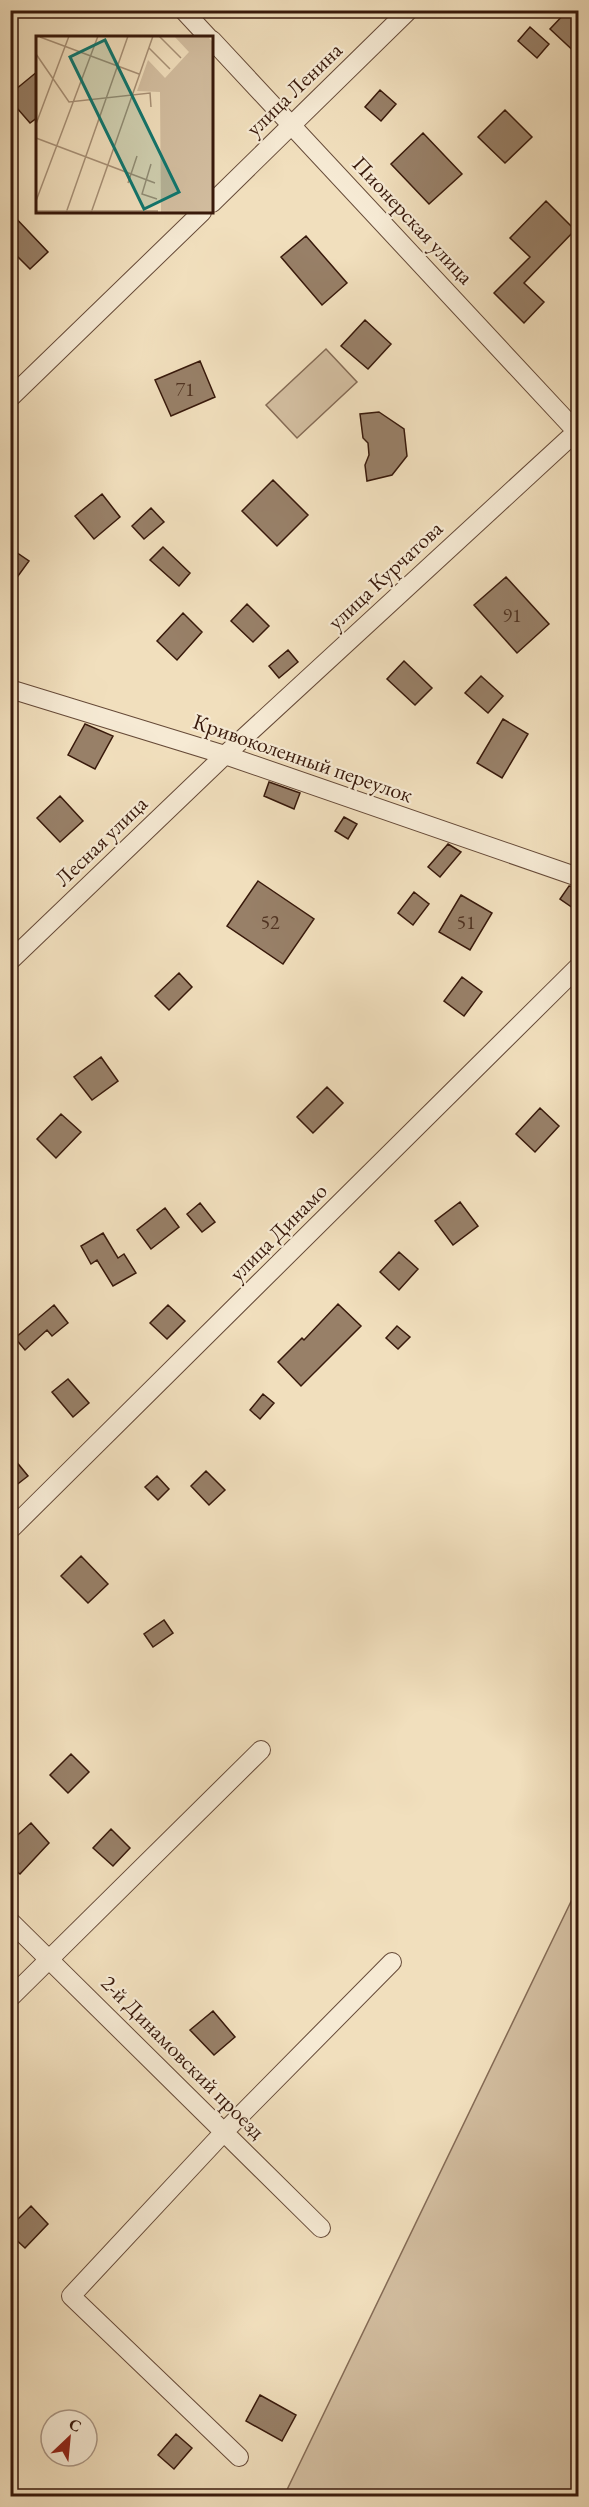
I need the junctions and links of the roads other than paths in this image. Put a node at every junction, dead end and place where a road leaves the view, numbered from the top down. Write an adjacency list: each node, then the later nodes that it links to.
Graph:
1 (183, 10): 3 (street, Пионерская улица)
2 (409, 10): 5 (street, улица Ленина)
3 (207, 36)
4 (213, 42): 5 (street, Пионерская улица)
5 (292, 124): 6 (street, улица Ленина); 9 (street, Пионерская улица)
6 (213, 201)
7 (201, 213): 8 (street)
8 (15, 394)
9 (578, 432): 11 (street, улица Курчатова)
10 (10, 689): 11 (street, Кривоколенный переулок)
11 (225, 755): 12 (street, Кривоколенный переулок); 13 (street, Лесная улица)
12 (579, 877)
13 (10, 961)
14 (579, 967): 15 (street, улица Динамо)
15 (10, 1530)
16 (261, 1750): 18 (street)
17 (10, 1921): 18 (street, 2-й Динамовский проезд)
18 (49, 1958): 20 (street); 21 (street, 2-й Динамовский проезд)
19 (392, 1962): 21 (street)
20 (10, 1998)
21 (224, 2132): 22 (street, 2-й Динамовский проезд); 23 (street)
22 (321, 2228)
23 (239, 2457)

